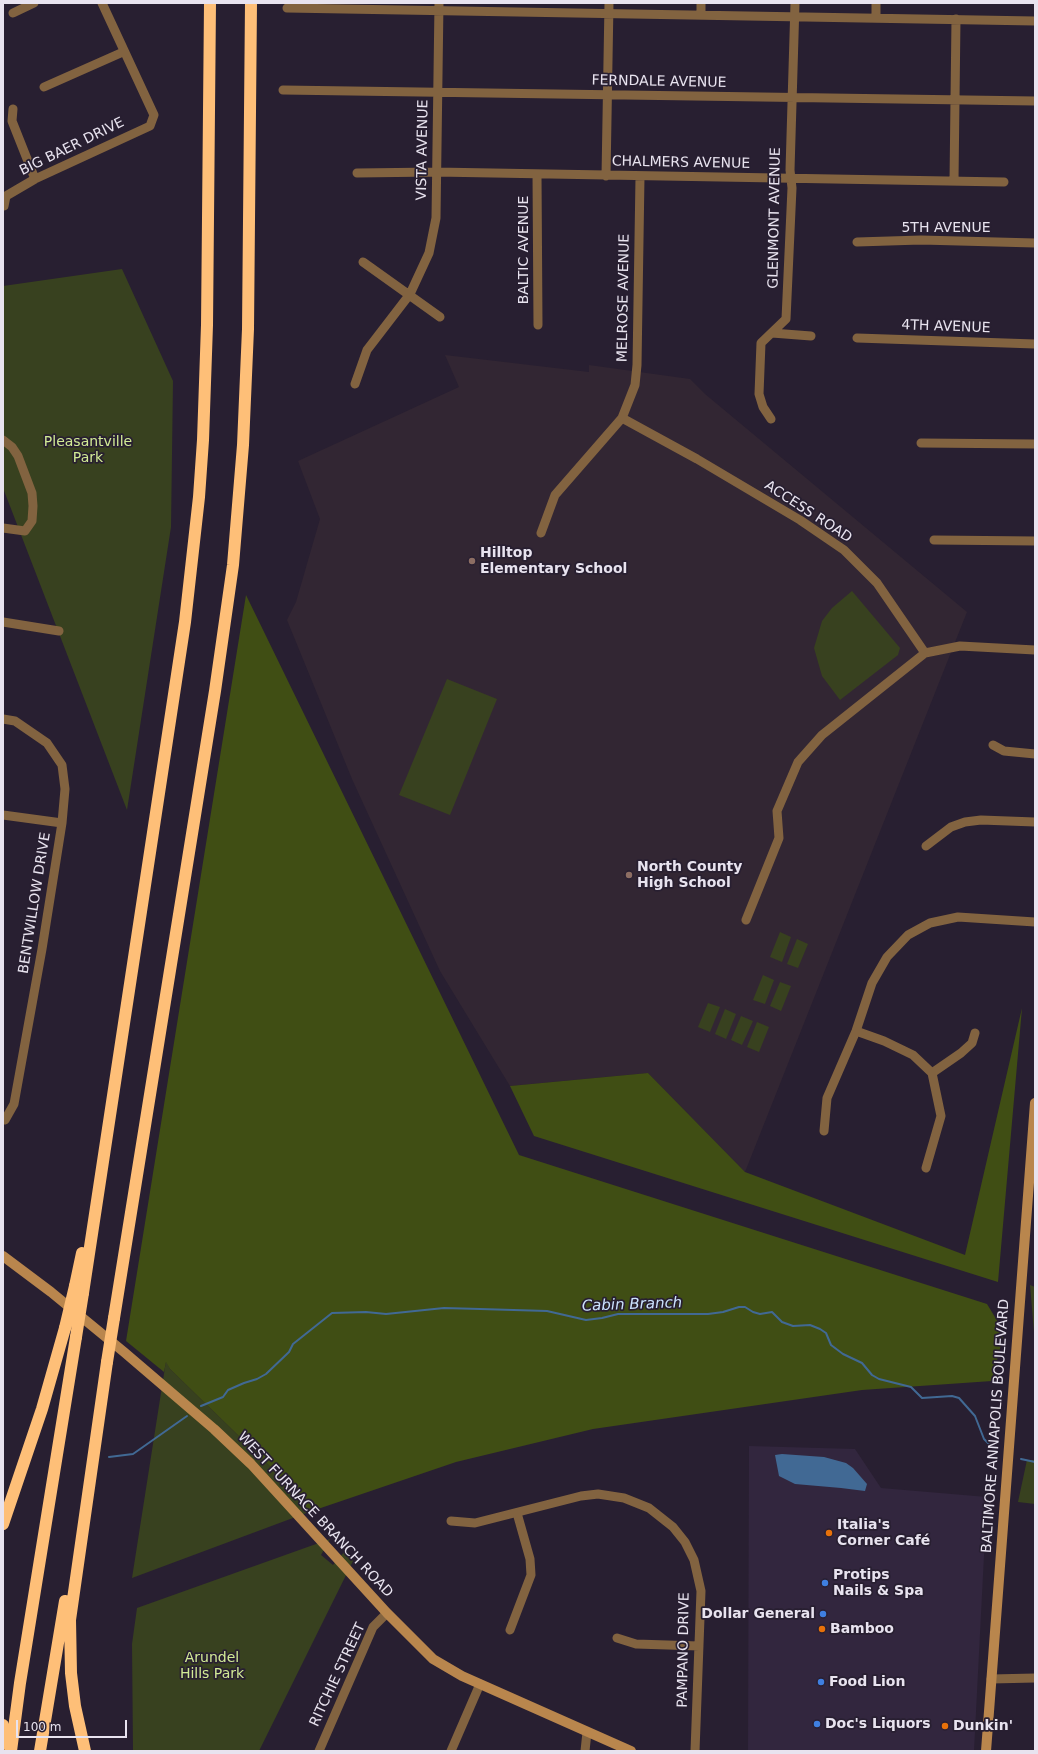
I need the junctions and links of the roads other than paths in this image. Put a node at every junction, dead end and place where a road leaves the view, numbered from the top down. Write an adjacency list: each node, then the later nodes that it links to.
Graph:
1 (34, 3): 13 (street)
2 (102, 3): 20 (street)
3 (210, 3): 80 (highway)
4 (251, 3): 81 (highway, bridge)
5 (610, 3): 14 (street)
6 (701, 3): 15 (street)
7 (795, 3): 16 (street, GLENMONT AVENUE)
8 (876, 3): 17 (street)
9 (358, 6): 10 (street); 11 (street)
10 (439, 7): 12 (street); 23 (street, VISTA AVENUE)
11 (287, 8)
12 (526, 8): 14 (street)
13 (13, 13)
14 (609, 13): 15 (street); 24 (street)
15 (701, 15): 16 (street)
16 (795, 16): 17 (street); 25 (street, GLENMONT AVENUE)
17 (876, 18): 18 (street)
18 (956, 19): 19 (street); 26 (street)
19 (1035, 21)
20 (123, 52): 21 (street); 34 (street, BIG BAER DRIVE)
21 (44, 87)
22 (283, 90): 23 (street, FERNDALE AVENUE)
23 (438, 92): 24 (street, FERNDALE AVENUE); 29 (street, VISTA AVENUE)
24 (607, 95): 25 (street, FERNDALE AVENUE); 32 (street)
25 (793, 98): 26 (street, FERNDALE AVENUE); 35 (street, GLENMONT AVENUE)
26 (955, 101): 27 (street, FERNDALE AVENUE); 36 (street)
27 (1035, 101)
28 (13, 108): 34 (street)
29 (436, 172): 30 (street, CHALMERS AVENUE); 31 (street, CHALMERS AVENUE); 42 (street, VISTA AVENUE)
30 (357, 173)
31 (537, 174): 32 (street, CHALMERS AVENUE); 44 (street, BALTIC AVENUE)
32 (606, 176): 33 (street, CHALMERS AVENUE)
33 (640, 177): 35 (street, CHALMERS AVENUE); 50 (street, MELROSE AVENUE)
34 (36, 179): 38 (street, BIG BAER DRIVE)
35 (791, 179): 36 (street, CHALMERS AVENUE); 45 (street, GLENMONT AVENUE)
36 (954, 181): 37 (street, CHALMERS AVENUE)
37 (1004, 182)
38 (4, 206)
39 (857, 242): 40 (street, 5TH AVENUE)
40 (1035, 243)
41 (363, 262): 42 (street)
42 (410, 294): 43 (street); 49 (street, VISTA AVENUE)
43 (440, 317)
44 (538, 325)
45 (772, 333): 46 (street); 51 (street, GLENMONT AVENUE)
46 (810, 336)
47 (857, 338): 48 (street, 4TH AVENUE)
48 (1035, 344)
49 (355, 384)
50 (622, 418): 56 (street); 62 (street, ACCESS ROAD)
51 (771, 419)
52 (3, 440): 55 (street)
53 (921, 442): 54 (street)
54 (1035, 444)
55 (3, 528)
56 (541, 533)
57 (934, 540): 58 (street)
58 (1035, 541)
59 (3, 622): 60 (street)
60 (59, 631)
61 (1035, 650): 62 (street)
62 (925, 653): 70 (street)
63 (3, 719): 68 (street, BENTWILLOW DRIVE)
64 (993, 745): 65 (street)
65 (1035, 754)
66 (3, 815): 68 (street)
67 (1035, 822): 69 (street)
68 (62, 823): 76 (street, BENTWILLOW DRIVE)
69 (926, 846)
70 (746, 920)
71 (1035, 922): 72 (street)
72 (856, 1031): 74 (street); 77 (street)
73 (975, 1033): 74 (street)
74 (932, 1073): 78 (street)
75 (1035, 1103): 90 (main road, BALTIMORE ANNAPOLIS BOULEVARD)
76 (5, 1120)
77 (824, 1131)
78 (926, 1168)
79 (3, 1256): 85 (main road, WEST FURNACE BRANCH ROAD)
80 (79, 1289): 84 (highway, bridge); 91 (highway, bridge)
81 (90, 1470): 97 (highway); 98 (highway)
82 (517, 1513): 83 (street, PAMPANO DRIVE); 86 (street); 88 (street, PAMPANO DRIVE)
83 (451, 1521)
84 (3, 1524)
85 (387, 1613): 92 (main road, WEST FURNACE BRANCH ROAD); 99 (street, RITCHIE STREET)
86 (510, 1630)
87 (617, 1638): 88 (street)
88 (699, 1646): 103 (street, PAMPANO DRIVE)
89 (1035, 1678): 90 (street)
90 (991, 1679): 104 (main road, BALTIMORE ANNAPOLIS BOULEVARD)
91 (20, 1683): 95 (highway); 96 (highway)
92 (480, 1684): 94 (main road, WEST FURNACE BRANCH ROAD); 100 (street)
93 (3, 1725): 96 (highway, bridge)
94 (587, 1732): 101 (street); 102 (main road, WEST FURNACE BRANCH ROAD)
95 (4, 1751)
96 (11, 1751)
97 (40, 1751)
98 (85, 1751)
99 (319, 1751)
100 (451, 1751)
101 (585, 1751)
102 (631, 1751)
103 (695, 1751)
104 (986, 1751)

